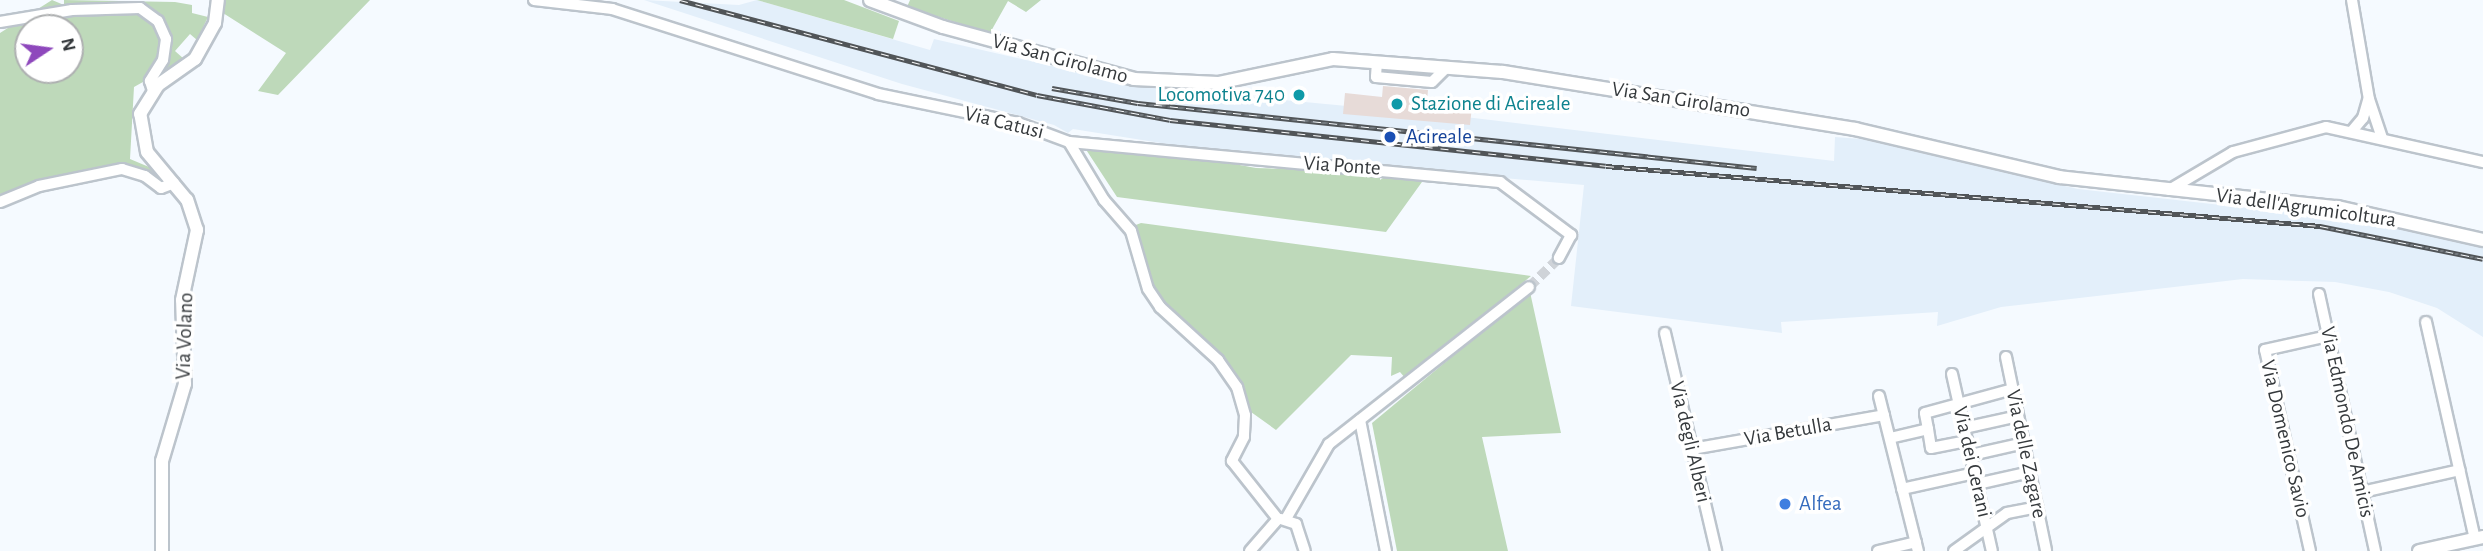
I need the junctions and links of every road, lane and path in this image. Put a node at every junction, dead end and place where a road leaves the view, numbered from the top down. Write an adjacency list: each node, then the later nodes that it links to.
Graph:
1 (218, 0): 8 (street)
2 (534, 0): 12 (street, Via Catusi)
3 (870, 0): 6 (street, Via San Girolamo)
4 (2351, 0): 9 (street)
5 (0, 22): 8 (street)
6 (1377, 62): 7 (street, Via San Girolamo); 7 (street)
7 (1447, 67): 15 (street, Via San Girolamo)
8 (153, 91): 14 (street, Via Volano)
9 (2369, 99): 10 (street); 11 (street)
10 (2352, 131): 11 (street); 15 (street)
11 (2382, 138): 13 (street)
12 (1069, 142): 18 (street, Via Ponte); 45 (street, Via Catusi)
13 (2483, 162)
14 (174, 183): 16 (street); 50 (street, Via Volano)
15 (2169, 190): 17 (street, Via dell'Agrumicoltura)
16 (0, 202)
17 (2483, 240)
18 (1559, 258)
19 (1529, 287): 31 (street)
20 (2319, 294): 23 (street, Via Edmondo De Amicis)
21 (2427, 322): 39 (street)
22 (1665, 333): 37 (street, Via degli Alberi)
23 (2328, 336): 43 (street, Via Edmondo De Amicis); 59 (street, Via Domenico Savio)
24 (2006, 357): 26 (street, Via delle Zagare)
25 (1952, 374): 28 (street, Via dei Gerani)
26 (2013, 389): 28 (street); 30 (street, Via delle Zagare)
27 (1879, 396): 29 (street)
28 (1958, 401): 32 (street, Via dei Gerani); 33 (street)
29 (1884, 415): 34 (street); 37 (street, Via Betulla)
30 (2018, 416): 32 (street); 36 (street, Via delle Zagare)
31 (1360, 420): 45 (street); 53 (street)
32 (1964, 428): 35 (street, Via dei Gerani)
33 (1928, 429): 34 (street); 35 (street)
34 (1890, 438): 42 (street)
35 (1967, 441): 38 (street, Via dei Gerani)
36 (2024, 443): 38 (street); 40 (street, Via delle Zagare)
37 (1692, 449): 54 (street, Via degli Alberi)
38 (1971, 455): 41 (street, Via dei Gerani)
39 (2460, 470): 43 (street); 47 (street)
40 (2030, 472): 41 (street); 44 (street, Via delle Zagare)
41 (1976, 478): 42 (street); 46 (street, Via dei Gerani)
42 (1902, 489): 48 (street)
43 (2362, 492): 60 (street, Via Edmondo De Amicis)
44 (2037, 507): 46 (street); 58 (street, Via delle Zagare)
45 (1282, 518): 51 (street); 52 (street, Via Catusi)
46 (1987, 527): 56 (street); 57 (street, Via dei Gerani)
47 (2479, 538): 49 (street)
48 (1917, 547): 55 (street)
49 (2440, 549): 61 (street)
50 (162, 551)
51 (1250, 551)
52 (1305, 551)
53 (1386, 551)
54 (1716, 551)
55 (1878, 551)
56 (1954, 551)
57 (1992, 551)
58 (2046, 551)
59 (2310, 551)
60 (2375, 551)
61 (2419, 551)

